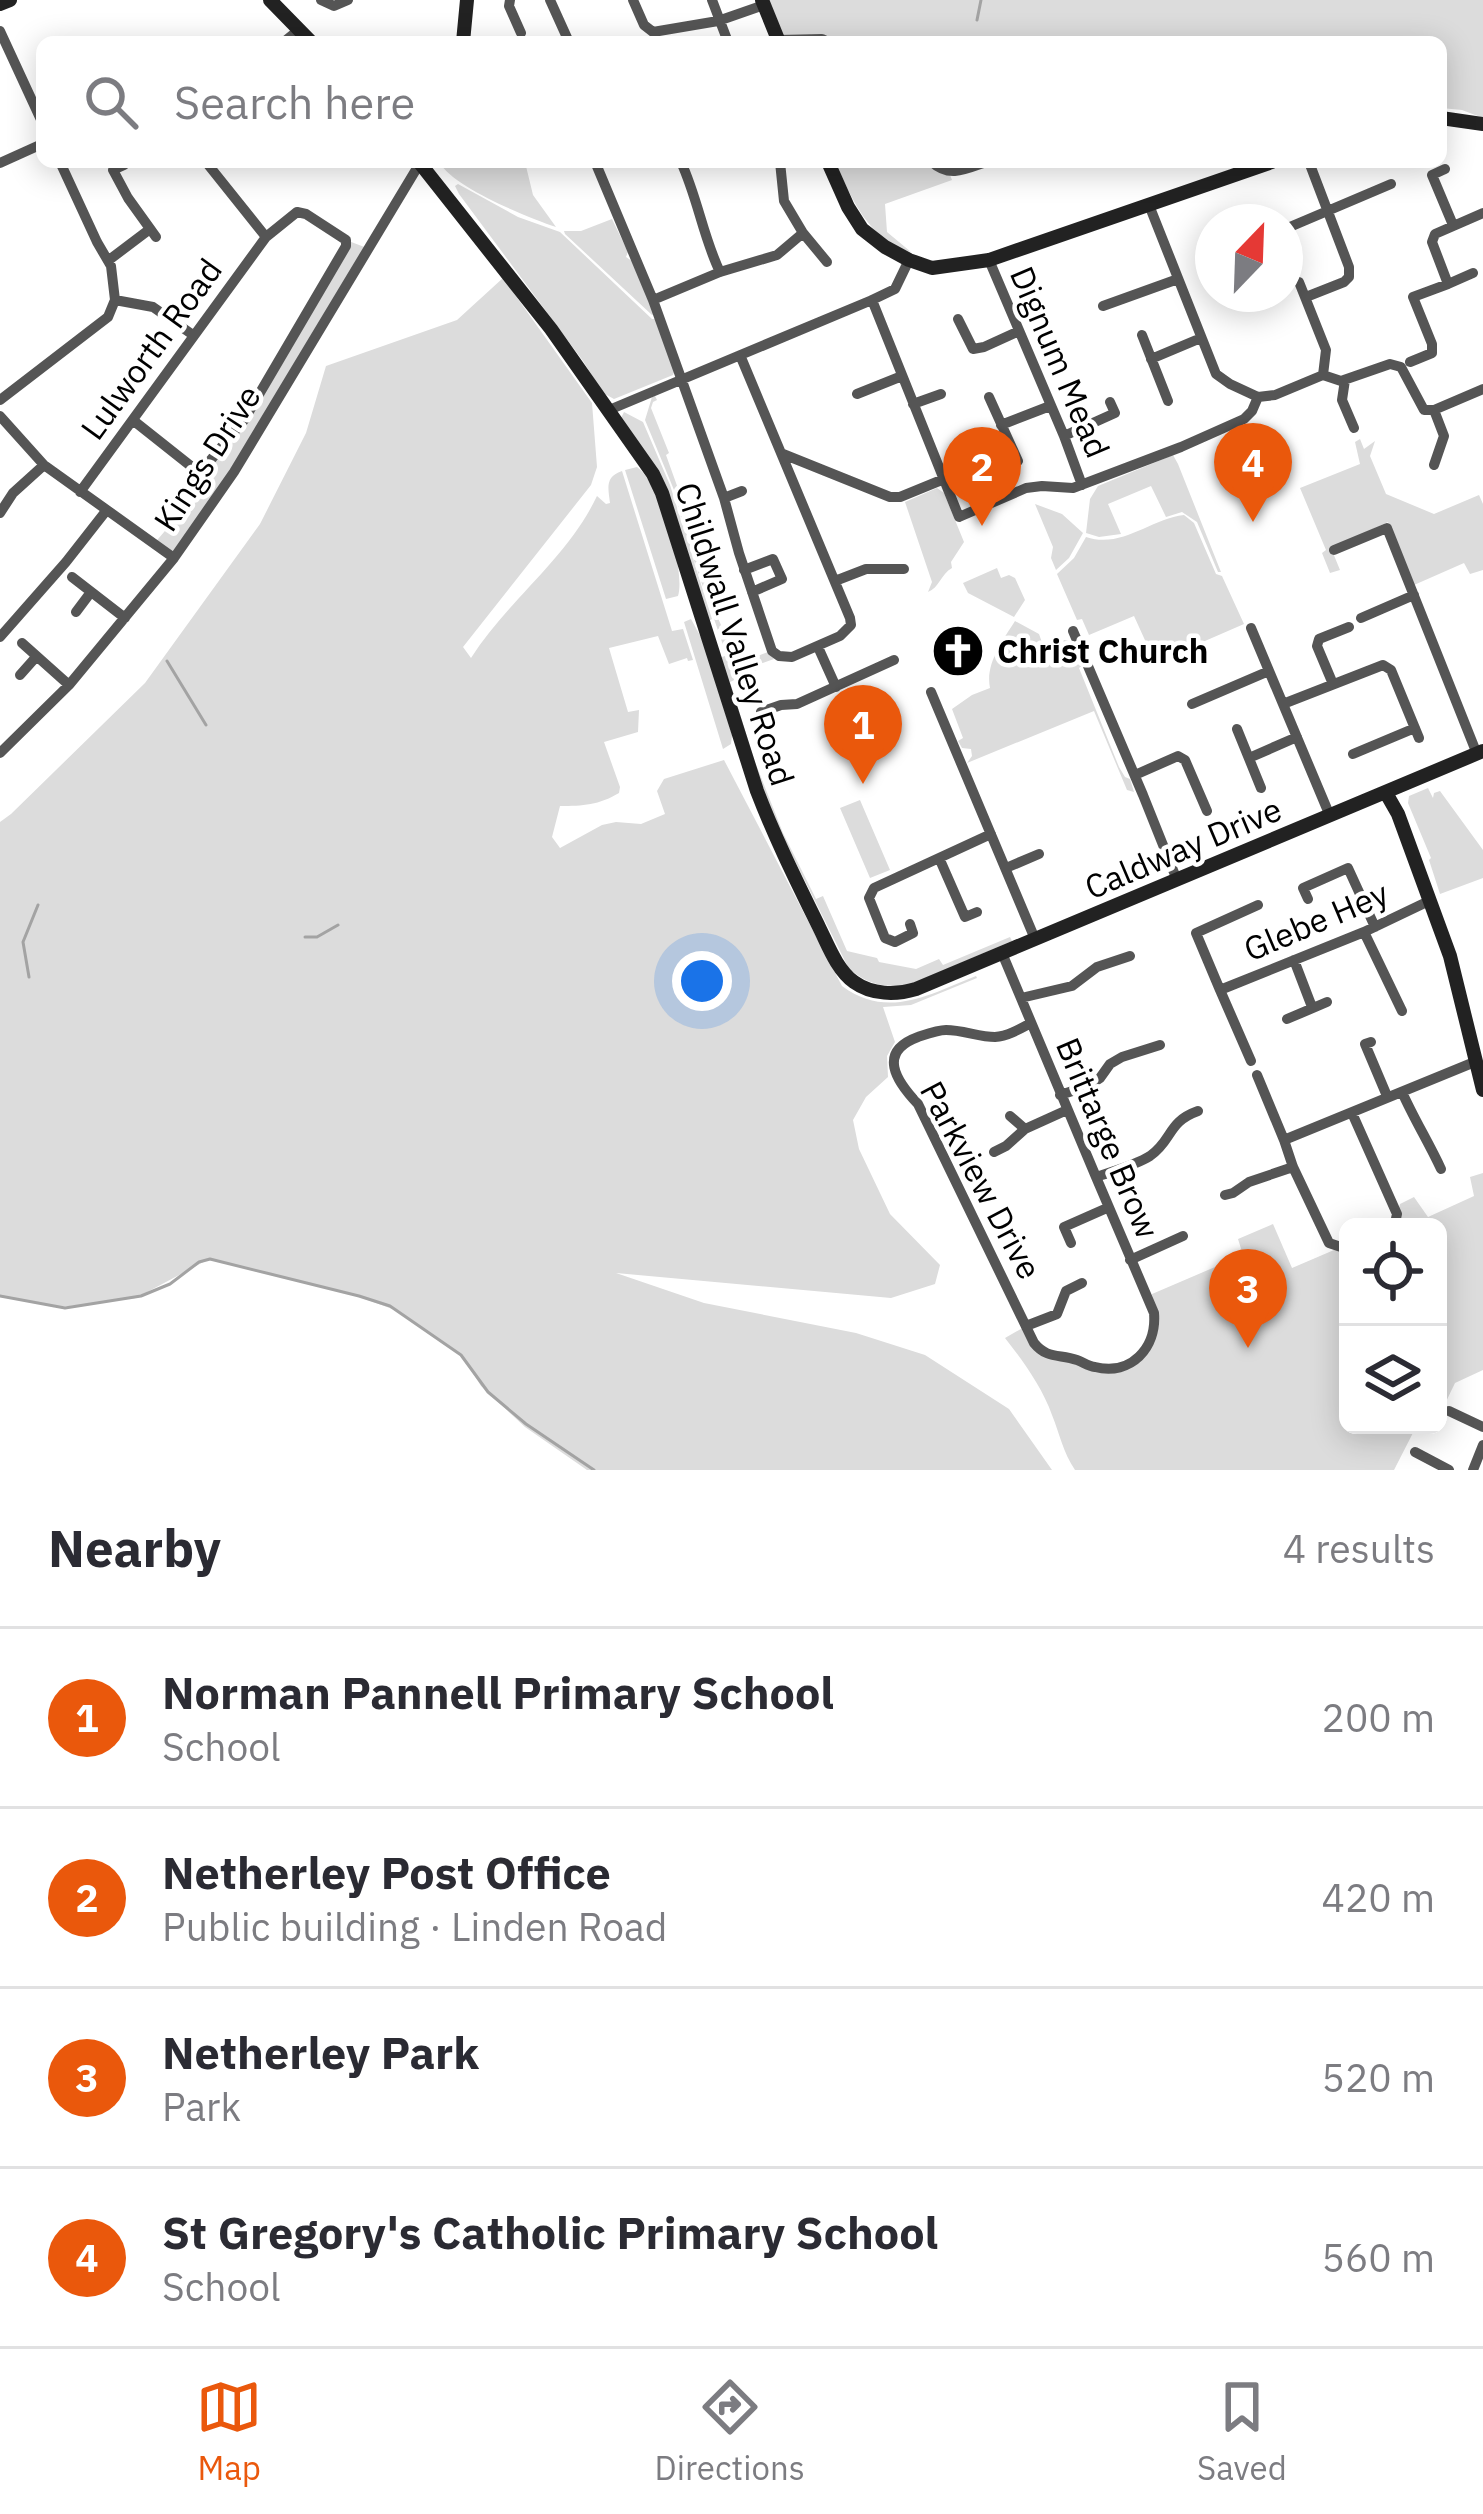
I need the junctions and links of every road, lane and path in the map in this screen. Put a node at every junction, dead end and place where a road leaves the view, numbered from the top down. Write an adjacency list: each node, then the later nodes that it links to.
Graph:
1 (10, 0): 11 (main road)
2 (270, 0): 15 (main road)
3 (321, 0): 4 (street)
4 (348, 0)
5 (467, 0): 16 (main road)
6 (510, 0): 14 (street)
7 (550, 0): 17 (street)
8 (633, 0): 12 (street)
9 (712, 0): 12 (street)
10 (763, 2): 12 (street); 19 (main road)
11 (0, 4)
12 (718, 21): 18 (street)
13 (0, 32): 20 (street)
14 (521, 33)
15 (306, 36)
16 (464, 36)
17 (566, 36)
18 (725, 36)
19 (777, 36)
20 (36, 106)
21 (1447, 119): 22 (main road)
22 (1483, 124)
23 (36, 147): 24 (street)
24 (0, 164)
25 (63, 168): 47 (street)
26 (117, 168): 47 (street)
27 (211, 168): 46 (street)
28 (416, 168): 102 (street, Kings Drive)
29 (425, 168): 83 (main road, Childwall Valley Road)
30 (598, 168): 58 (street)
31 (684, 168): 51 (street)
32 (781, 168): 45 (street)
33 (831, 168): 48 (main road)
34 (938, 168): 35 (street)
35 (968, 168)
36 (1255, 168): 40 (main road)
37 (1311, 168): 41 (street)
38 (1445, 169): 44 (street)
39 (1391, 184): 41 (street)
40 (1148, 205): 49 (main road); 53 (street)
41 (1329, 211): 43 (street); 56 (street)
42 (1483, 213): 44 (street)
43 (1303, 222)
44 (1453, 225): 54 (street)
45 (803, 232): 50 (street); 51 (street)
46 (266, 237): 64 (street, Lulworth Road); 86 (street)
47 (109, 260): 57 (street)
48 (909, 260): 49 (main road); 59 (street)
49 (989, 260): 62 (street, Dignum Mead)
50 (827, 262)
51 (720, 272): 58 (street)
52 (1473, 273): 54 (street)
53 (1178, 279): 60 (street); 65 (street)
54 (1448, 284): 68 (street)
55 (1303, 291): 56 (street)
56 (1306, 297): 69 (street)
57 (116, 300): 64 (street); 78 (street)
58 (653, 300): 71 (street)
59 (872, 300): 66 (street); 70 (street)
60 (1102, 306)
61 (958, 319): 62 (street)
62 (1019, 331): 82 (street, Dignum Mead)
63 (1142, 334): 67 (street)
64 (194, 335): 86 (street, Lulworth Road)
65 (1201, 338): 67 (street); 77 (street)
66 (740, 356): 71 (street); 90 (street)
67 (1151, 359): 79 (street)
68 (1410, 362)
69 (1324, 375): 72 (street); 77 (street)
70 (902, 376): 74 (street); 81 (street)
71 (680, 378): 83 (street); 98 (street)
72 (1345, 380): 84 (street); 88 (street)
73 (1483, 389): 84 (street)
74 (857, 394)
75 (940, 394): 81 (street)
76 (989, 397): 87 (street)
77 (1258, 397): 95 (street)
78 (0, 400)
79 (1168, 401)
80 (1110, 402): 89 (street)
81 (914, 404): 94 (street)
82 (1049, 406): 87 (street); 89 (street, Dignum Mead)
83 (609, 410): 157 (main road, Childwall Valley Road)
84 (1434, 410): 93 (street)
85 (0, 416): 92 (street)
86 (134, 421): 97 (street, Lulworth Road)
87 (1000, 425): 91 (street)
88 (1354, 428)
89 (1064, 436): 95 (street, Dignum Mead)
90 (783, 454): 94 (street); 106 (street)
91 (1018, 461)
92 (44, 465): 97 (street); 100 (street)
93 (1434, 465)
94 (944, 478): 95 (street)
95 (1082, 485)
96 (742, 490): 98 (street)
97 (80, 492): 99 (street)
98 (724, 498): 104 (street)
99 (106, 511): 102 (street); 116 (street)
100 (0, 513)
101 (1334, 550): 109 (street)
102 (174, 558): 111 (street, Kings Drive)
103 (904, 569): 106 (street)
104 (744, 570): 108 (street); 108 (street)
105 (72, 578): 107 (street)
106 (835, 581): 118 (street)
107 (91, 592): 110 (street); 111 (street)
108 (752, 592): 118 (street)
109 (1414, 595): 112 (street); 133 (street)
110 (76, 612)
111 (125, 618): 124 (street, Kings Drive)
112 (1361, 618)
113 (1349, 627): 123 (street)
114 (1250, 628): 121 (street)
115 (1072, 631): 136 (street)
116 (0, 638)
117 (22, 643): 119 (street)
118 (818, 647): 125 (street)
119 (36, 656): 122 (street); 124 (street)
120 (895, 660): 125 (street)
121 (1269, 671): 127 (street); 128 (street)
122 (20, 675)
123 (1333, 683): 128 (street); 134 (street)
124 (69, 685): 132 (street, Kings Drive)
125 (836, 687): 129 (street)
126 (931, 692): 141 (street)
127 (1192, 704)
128 (1283, 704): 131 (street)
129 (761, 712)
130 (1237, 729): 135 (street)
131 (1297, 737): 135 (street); 140 (street)
132 (0, 753)
133 (1480, 753): 138 (main road, Caldway Drive)
134 (1353, 754)
135 (1249, 758): 137 (street)
136 (1135, 775): 139 (street); 145 (street)
137 (1261, 788)
138 (1386, 793): 140 (main road, Caldway Drive); 147 (main road)
139 (1208, 811)
140 (1330, 816): 145 (main road, Caldway Drive)
141 (991, 834): 143 (street); 144 (street)
142 (1039, 854): 144 (street)
143 (940, 860): 149 (street); 150 (street)
144 (1006, 868): 152 (street)
145 (1177, 880): 152 (main road, Caldway Drive)
146 (1308, 899): 151 (street)
147 (1431, 900): 151 (street, Glebe Hey); 166 (main road)
148 (1258, 905): 156 (street, Glebe Hey)
149 (977, 912)
150 (910, 924)
151 (1370, 929): 155 (street, Glebe Hey); 161 (street)
152 (1035, 939): 153 (main road, Caldway Drive)
153 (1002, 953): 157 (main road, Caldway Drive); 158 (street, Brittarge Brow)
154 (1130, 956): 158 (street)
155 (1294, 960): 156 (street, Glebe Hey); 160 (street)
156 (1220, 990): 167 (street, Glebe Hey)
157 (904, 993)
158 (1021, 998): 163 (street, Brittarge Brow)
159 (1327, 1002): 160 (street)
160 (1312, 1006): 162 (street)
161 (1402, 1011)
162 (1286, 1019)
163 (1031, 1024): 171 (street, Brittarge Brow); 191 (street, Parkview Drive)
164 (1371, 1042): 172 (street)
165 (1160, 1045): 171 (street)
166 (1477, 1060): 169 (main road); 170 (street)
167 (1251, 1061)
168 (1257, 1076): 178 (street)
169 (1483, 1090)
170 (1402, 1093): 172 (street); 181 (street)
171 (1060, 1095): 173 (street, Brittarge Brow)
172 (1387, 1096): 175 (street)
173 (1067, 1111): 177 (street); 182 (street, Brittarge Brow)
174 (1198, 1111): 182 (street)
175 (1352, 1113): 178 (street); 185 (street)
176 (1010, 1116): 177 (street)
177 (1025, 1129): 179 (street)
178 (1284, 1140): 180 (street)
179 (994, 1152)
180 (1293, 1167): 183 (street); 188 (street)
181 (1441, 1169)
182 (1096, 1178): 184 (street, Brittarge Brow)
183 (1225, 1195)
184 (1107, 1208): 187 (street); 189 (street, Brittarge Brow)
185 (1396, 1218)
186 (1184, 1236): 189 (street)
187 (1071, 1243)
188 (1339, 1246)
189 (1130, 1260): 192 (street, Brittarge Brow)
190 (1082, 1283): 191 (street)
191 (1026, 1326): 192 (street, Parkview Drive)
192 (1151, 1344)
193 (1449, 1412): 194 (street)
194 (1483, 1427)
195 (1483, 1445): 198 (street)
196 (1414, 1452): 197 (street)
197 (1449, 1470)
198 (1473, 1470)

